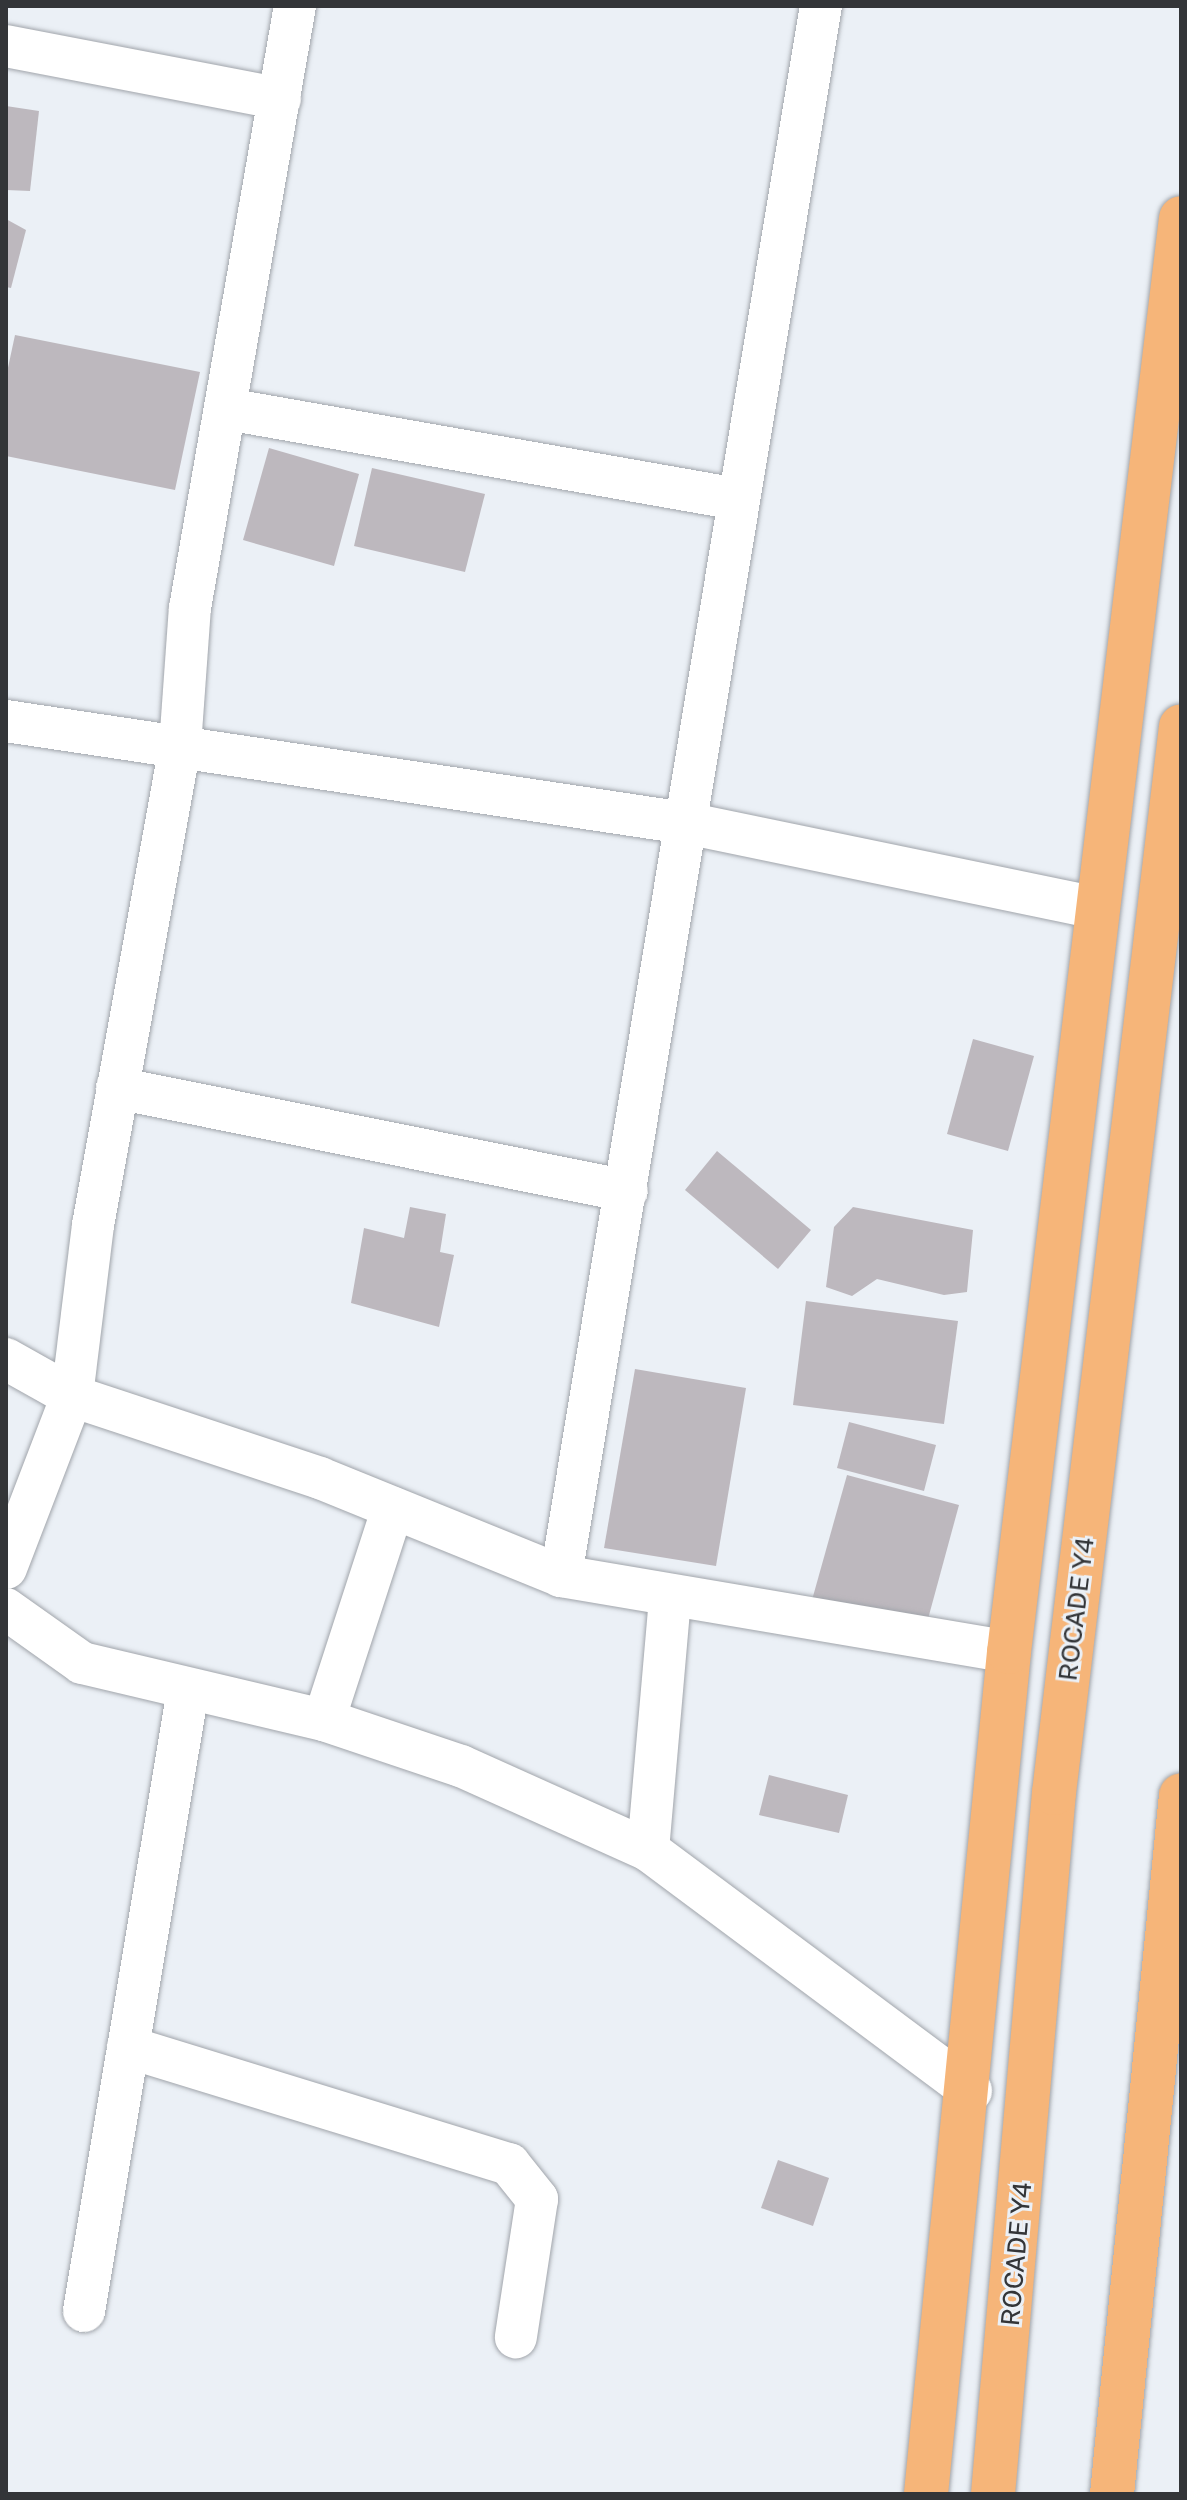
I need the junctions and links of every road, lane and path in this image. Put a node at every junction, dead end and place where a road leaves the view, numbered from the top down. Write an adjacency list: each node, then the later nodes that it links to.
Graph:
1 (295, 6): 4 (street)
2 (821, 6): 7 (street)
3 (6, 46): 4 (street)
4 (280, 99): 6 (street)
5 (1181, 218): 12 (highway)
6 (227, 409): 7 (street); 10 (street)
7 (737, 499): 11 (street)
8 (6, 721): 10 (street)
9 (1181, 727): 32 (highway, ROCADE Y4)
10 (180, 746): 11 (street); 13 (street)
11 (691, 824): 12 (street); 14 (street)
12 (1093, 907): 22 (highway)
13 (117, 1088): 14 (street); 16 (street)
14 (627, 1191): 19 (street)
15 (6, 1359): 16 (street)
16 (72, 1396): 17 (street); 18 (street)
17 (393, 1508): 19 (street); 24 (street)
18 (6, 1568)
19 (561, 1576): 20 (street)
20 (670, 1597): 22 (street); 26 (street)
21 (6, 1609): 23 (street)
22 (1009, 1652): 28 (highway)
23 (188, 1690): 24 (street); 27 (street)
24 (324, 1720): 26 (street)
25 (1181, 1795): 33 (highway)
26 (648, 1850): 28 (street)
27 (128, 2047): 29 (street); 30 (street)
28 (971, 2091): 31 (highway)
29 (84, 2311)
30 (516, 2337)
31 (926, 2494)
32 (993, 2494)
33 (1112, 2494)

